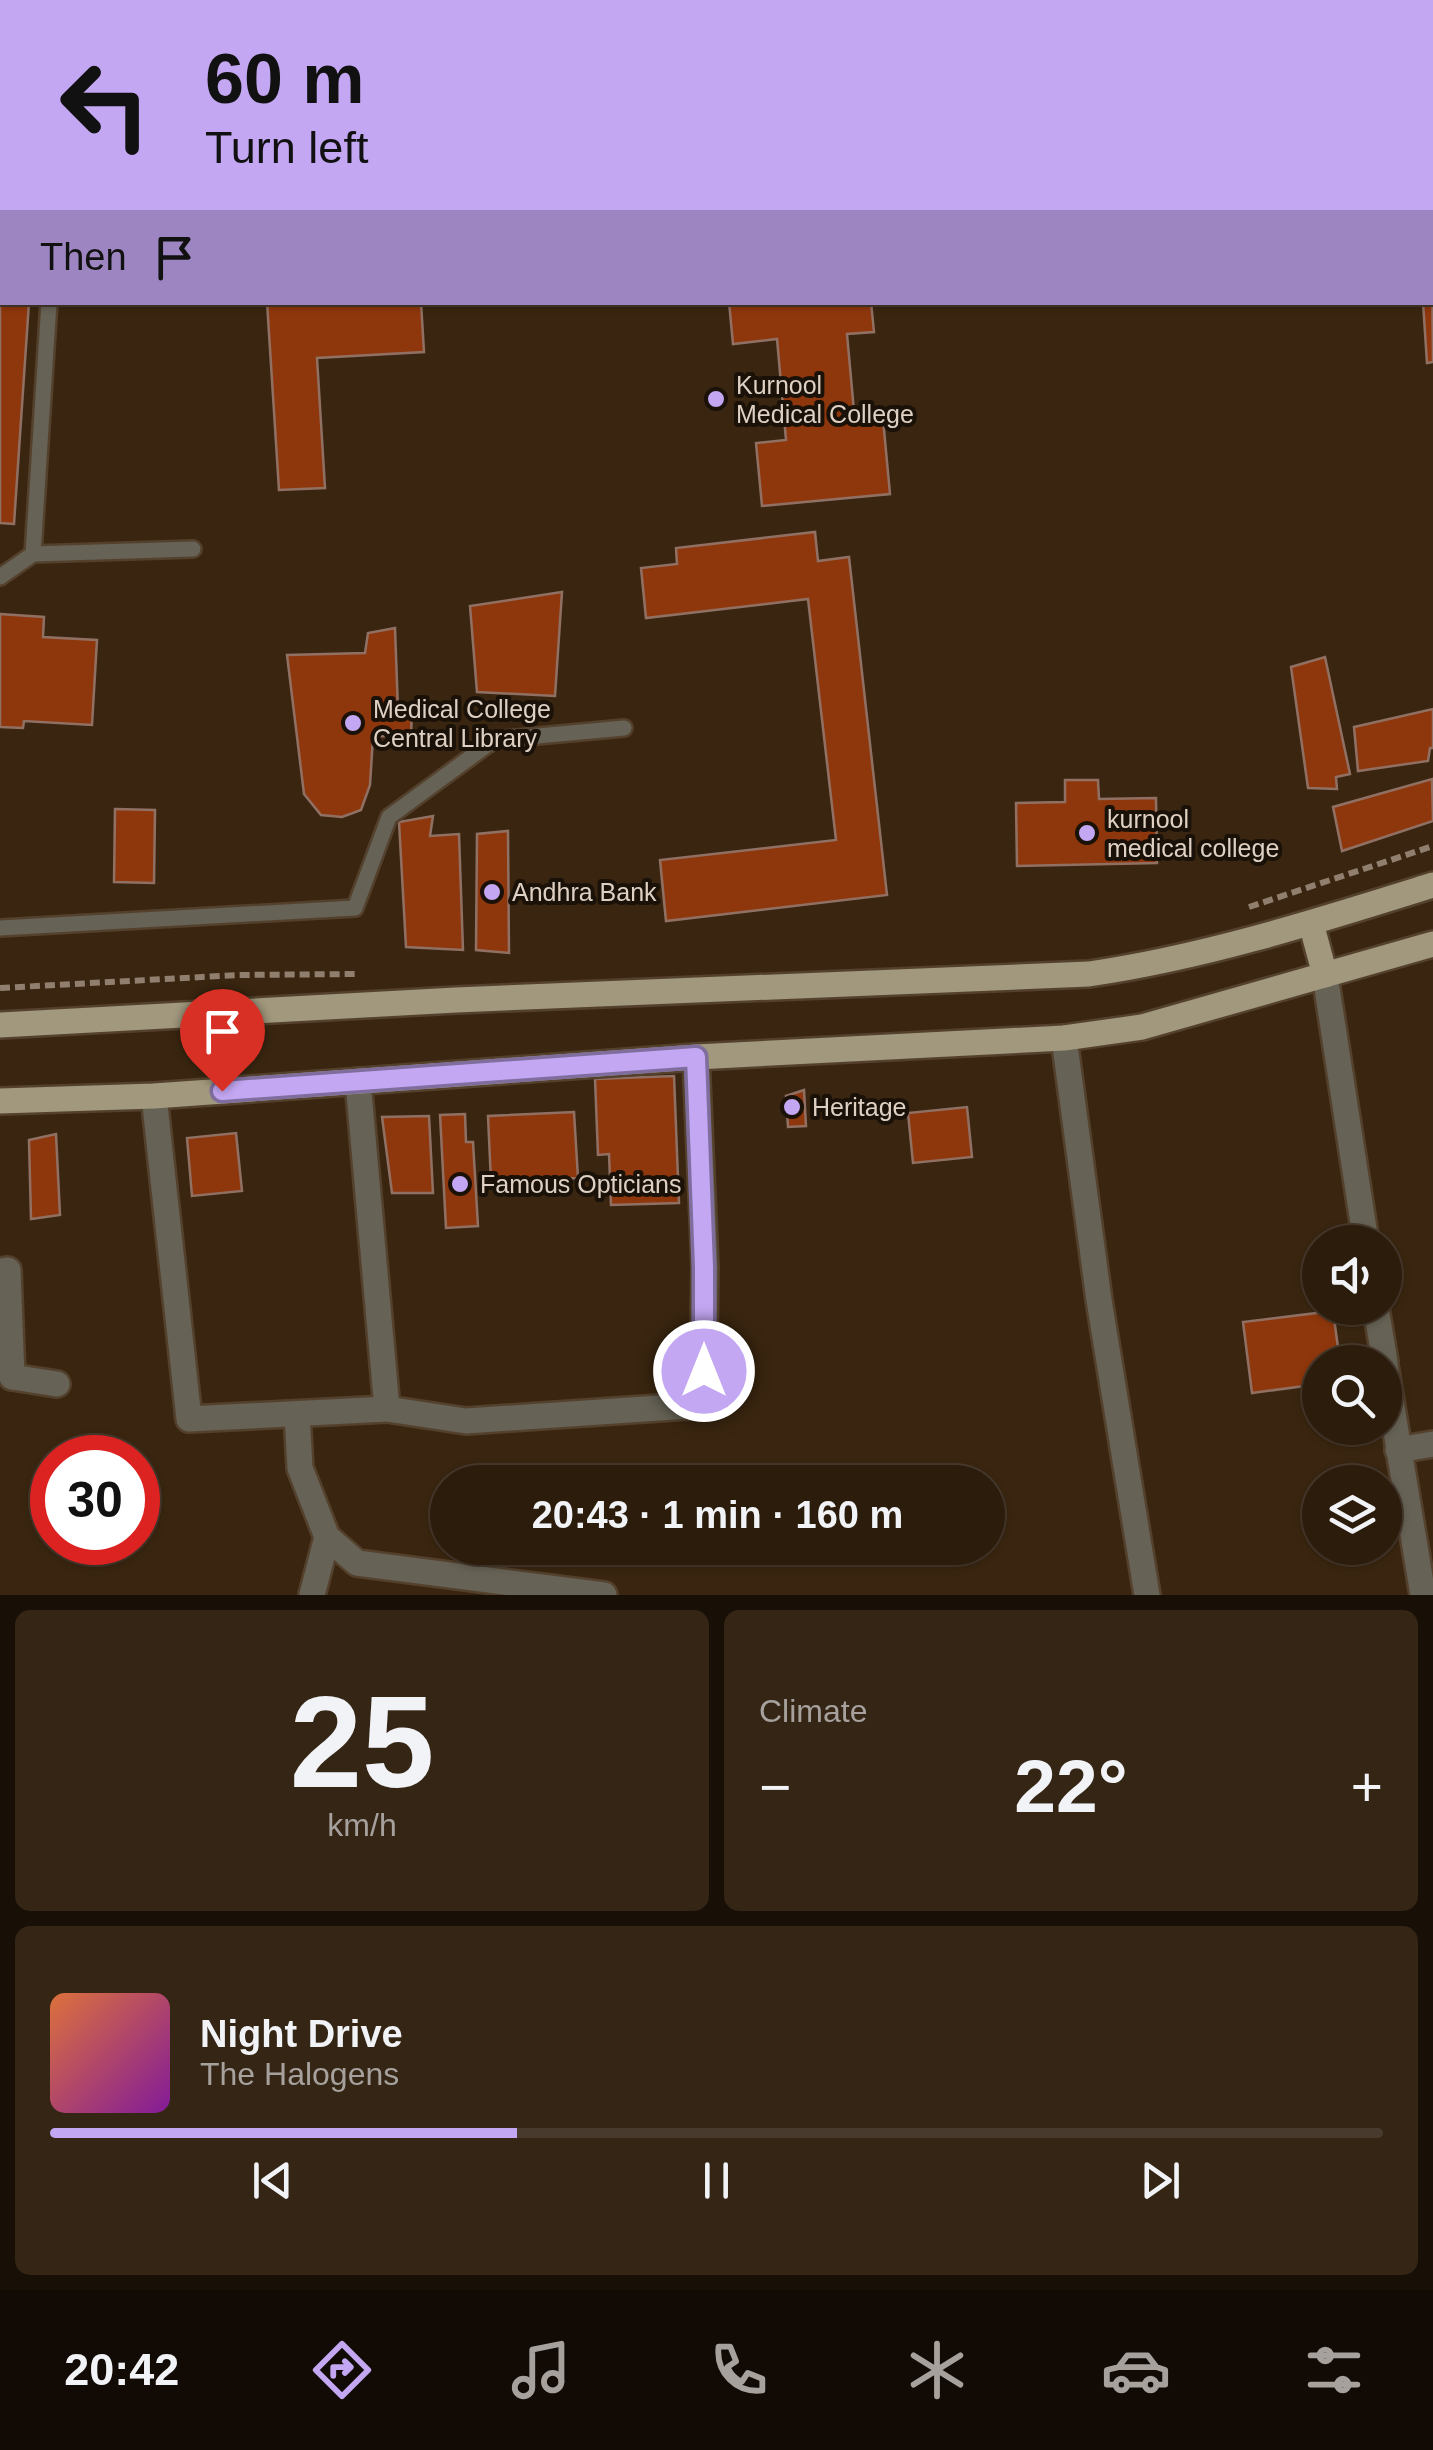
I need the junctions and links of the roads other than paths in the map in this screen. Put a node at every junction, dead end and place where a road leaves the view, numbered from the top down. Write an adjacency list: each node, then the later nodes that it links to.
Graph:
1 (49, 305): 3 (lane)
2 (193, 549): 3 (lane)
3 (33, 554): 4 (lane)
4 (0, 577)
5 (624, 728): 8 (lane)
6 (1433, 885): 7 (main road)
7 (1311, 923): 10 (main road); 11 (main road)
8 (0, 928)
9 (1433, 944): 10 (main road)
10 (1324, 975): 12 (main road); 17 (street)
11 (0, 1025)
12 (1064, 1038): 13 (main road); 28 (street)
13 (696, 1057): 14 (main road); 20 (street)
14 (358, 1081): 15 (main road); 20 (street)
15 (154, 1096): 16 (main road); 21 (street)
16 (0, 1101)
17 (1363, 1225)
18 (0, 1270): 19 (street)
19 (57, 1384)
20 (388, 1409): 21 (street)
21 (296, 1414): 25 (street)
22 (1433, 1444): 24 (street)
23 (1397, 1445): 24 (street)
24 (1398, 1450): 29 (street)
25 (327, 1537): 26 (street); 27 (street)
26 (312, 1595)
27 (604, 1595)
28 (1147, 1595)
29 (1423, 1595)

